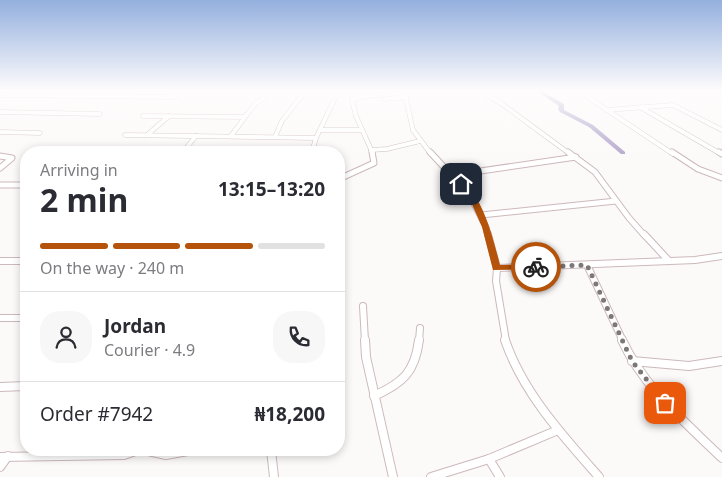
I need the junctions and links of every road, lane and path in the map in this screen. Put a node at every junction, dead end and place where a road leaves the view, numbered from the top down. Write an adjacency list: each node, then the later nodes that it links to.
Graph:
1 (13, 112): 11 (street)
2 (249, 112): 14 (street)
3 (290, 112): 24 (street)
4 (329, 112): 15 (street)
5 (356, 112): 16 (street)
6 (409, 112): 26 (street)
7 (514, 112): 32 (street)
8 (610, 112): 36 (street)
9 (649, 112): 30 (street)
10 (687, 112): 17 (street)
11 (100, 114)
12 (143, 116): 13 (street)
13 (169, 116): 14 (street); 21 (street)
14 (245, 117): 23 (street)
15 (321, 130): 16 (street); 25 (street)
16 (362, 130): 29 (street)
17 (722, 130)
18 (0, 132): 19 (street)
19 (40, 133)
20 (124, 135): 21 (street)
21 (147, 135): 22 (street)
22 (196, 136): 23 (street); 27 (street)
23 (230, 136): 24 (street)
24 (275, 137): 25 (street)
25 (316, 138): 28 (street)
26 (420, 141): 29 (street); 34 (street)
27 (188, 146)
28 (314, 146)
29 (371, 150): 35 (street)
30 (722, 154)
31 (0, 156): 33 (street)
32 (576, 157): 34 (street); 39 (street)
33 (0, 168)
34 (452, 174): 40 (street)
35 (345, 176)
36 (722, 178)
37 (0, 185): 38 (street)
38 (20, 185)
39 (616, 201): 40 (street); 44 (street)
40 (481, 215): 46 (street)
41 (722, 256): 44 (street)
42 (0, 261): 43 (street)
43 (20, 261)
44 (669, 262): 45 (street)
45 (587, 265): 46 (street); 51 (street)
46 (496, 268): 56 (street)
47 (363, 306): 55 (street)
48 (0, 318): 49 (street)
49 (20, 318)
50 (420, 328): 55 (street)
51 (632, 361): 52 (street); 60 (street)
52 (722, 362)
53 (20, 386): 54 (street)
54 (0, 387)
55 (374, 396): 64 (street)
56 (558, 430): 61 (street); 67 (street)
57 (4, 456): 58 (street); 62 (street)
58 (20, 456)
59 (272, 456): 63 (street)
60 (722, 458)
61 (489, 459): 65 (street); 66 (street)
62 (0, 468)
63 (274, 477)
64 (393, 477)
65 (431, 477)
66 (500, 477)
67 (599, 477)

